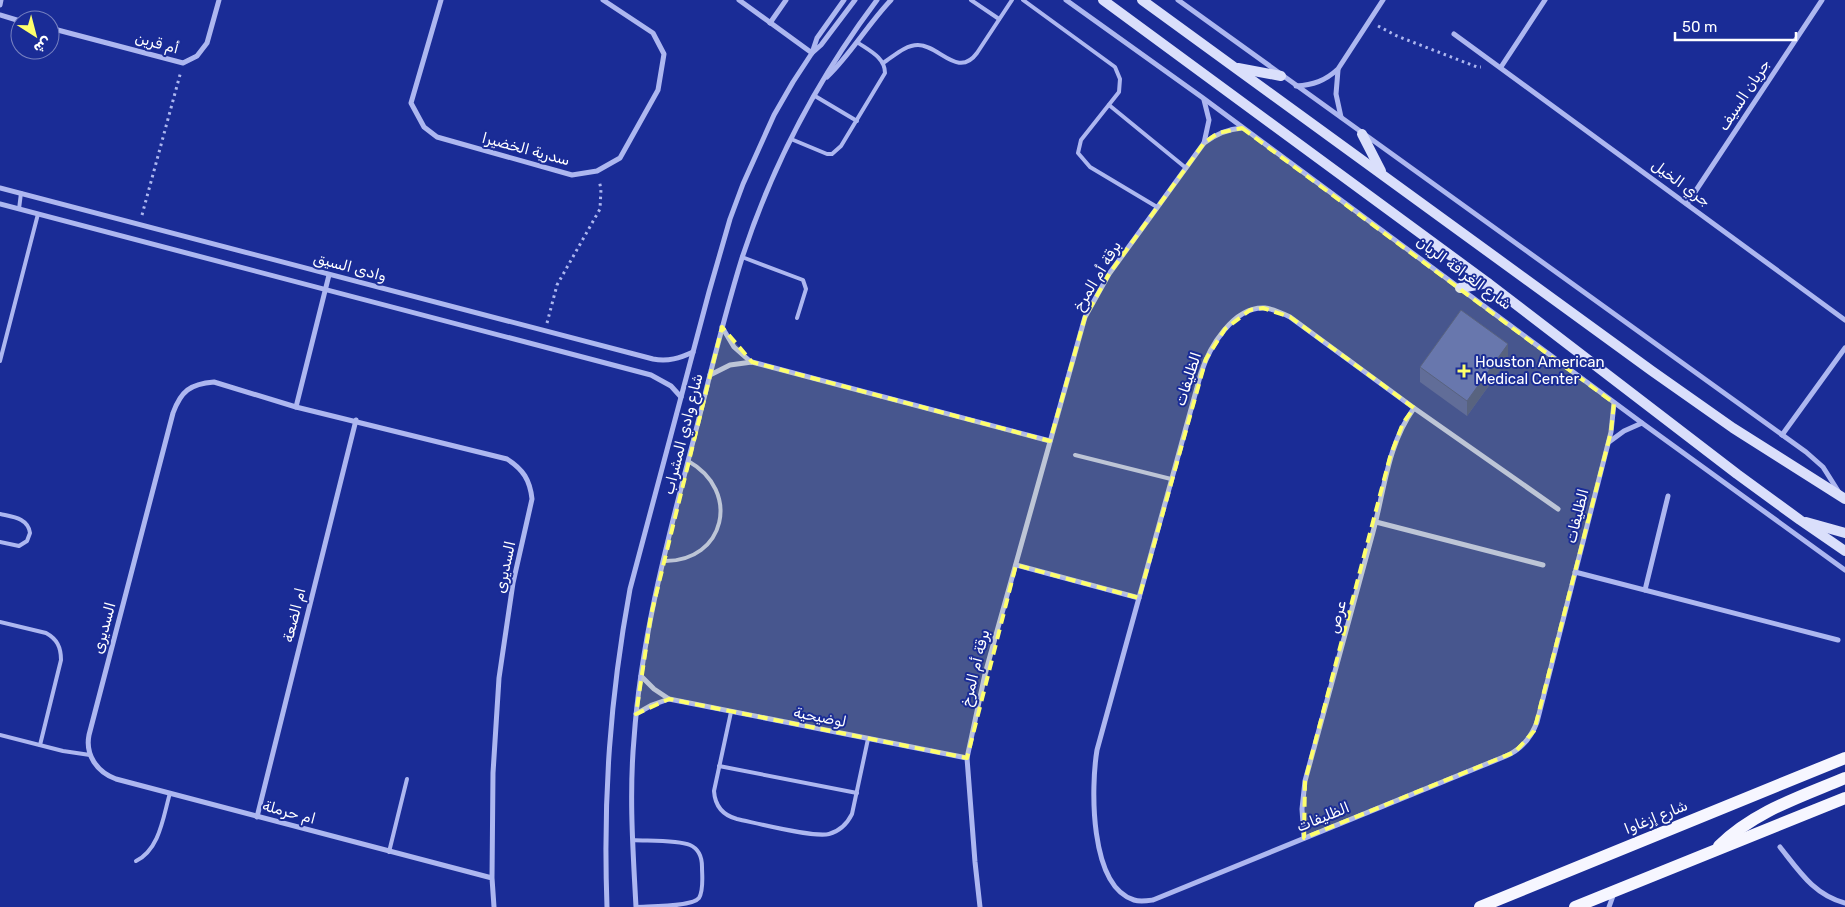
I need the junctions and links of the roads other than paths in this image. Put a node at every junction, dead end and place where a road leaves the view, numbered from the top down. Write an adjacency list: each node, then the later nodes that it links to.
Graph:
1 (1, 0): 21 (street)
2 (219, 0): 24 (street, أم قرين)
3 (441, 0): 4 (street, سدرية الخضيرا)
4 (603, 0)
5 (739, 0): 23 (street)
6 (786, 0): 23 (street)
7 (844, 0): 27 (street, شارع وادي المشراب)
8 (855, 0): 27 (street, شارع وادي المشراب)
9 (877, 0): 33 (street, شارع وادي المشراب)
10 (891, 0): 26 (street)
11 (971, 0): 22 (lane)
12 (1012, 0): 22 (lane)
13 (1023, 0): 37 (lane)
14 (1066, 0): 36 (street, شارع الغرافة الريان)
15 (1103, 0): 55 (main road, شارع الغرافة الريان)
16 (1142, 0): 29 (main road)
17 (1178, 0): 32 (street)
18 (1383, 0): 31 (street)
19 (1545, 0): 30 (street)
20 (1822, 0): 49 (street, جريان السيف)
21 (0, 5)
22 (999, 20): 28 (lane)
23 (770, 23): 27 (street)
24 (60, 31)
25 (1454, 34): 30 (street, جري الخيل)
26 (857, 42): 28 (lane); 33 (street)
27 (812, 53): 62 (street, شارع وادي المشراب)
28 (883, 62): 39 (lane)
29 (1235, 67): 32 (main road); 45 (main road)
30 (1501, 67): 49 (street, جري الخيل)
31 (1338, 69): 34 (street); 38 (street)
32 (1281, 76): 34 (street)
33 (823, 80): 35 (street, شارع وادي المشراب)
34 (1296, 86): 38 (street)
35 (815, 96): 39 (lane); 42 (street, شارع وادي المشراب)
36 (1203, 98): 40 (street, شارع الغرافة الريان); 43 (street, برقة أم المرخ)
37 (1108, 105): 44 (lane); 50 (lane)
38 (1340, 117): 41 (street)
39 (857, 121): 42 (lane)
40 (1242, 128): 43 (street, برقة أم المرخ); 56 (street, شارع الغرافة الريان)
41 (1362, 134): 45 (main road); 72 (street)
42 (791, 139): 53 (street, شارع وادي المشراب)
43 (1204, 143): 44 (street, برقة أم المرخ)
44 (1186, 168): 50 (street, برقة أم المرخ)
45 (1382, 174): 79 (main road)
46 (0, 188): 47 (street, وادى السيق)
47 (21, 194): 51 (lane); 54 (street, وادى السيق)
48 (0, 204): 51 (street, وادى السيق)
49 (1688, 204): 59 (street, جري الخيل)
50 (1157, 207): 73 (street, برقة أم المرخ)
51 (19, 209): 52 (street, وادى السيق)
52 (38, 214): 57 (street, وادى السيق); 63 (lane)
53 (742, 258): 58 (lane); 60 (street, شارع وادي المشراب)
54 (329, 275): 57 (street); 62 (street, وادى السيق)
55 (1488, 282): 56 (main road); 82 (main road, شارع الغرافة الريان)
56 (1460, 288): 67 (street, شارع الغرافة الريان)
57 (325, 290): 66 (street, وادى السيق); 68 (street)
58 (797, 318)
59 (1845, 320)
60 (722, 327): 64 (street); 65 (street, شارع وادي المشراب)
61 (1845, 348): 72 (street)
62 (693, 352): 66 (street, شارع وادي المشراب)
63 (0, 360)
64 (752, 362): 65 (street); 73 (street)
65 (710, 375): 76 (street, شارع وادي المشراب)
66 (681, 397): 123 (street, شارع وادي المشراب)
67 (1614, 402): 71 (street, شارع الغرافة الريان); 74 (street, الظليفات)
68 (296, 407): 70 (street, السديرى); 103 (street, السديرى)
69 (1414, 408): 77 (street, الظليفات); 80 (street, الظليفات); 83 (street, عرص)
70 (356, 420): 112 (street, ام الضعة); 119 (street, السديرى)
71 (1642, 423): 74 (street); 90 (street, شارع الغرافة الريان)
72 (1782, 435): 79 (street)
73 (1050, 440): 88 (street, برقة أم المرخ)
74 (1608, 442): 91 (street, الظليفات)
75 (1075, 454): 77 (lane)
76 (688, 461): 87 (street, شارع وادي المشراب); 87 (lane)
77 (1171, 479): 93 (street, الظليفات)
78 (1668, 496): 92 (street)
79 (1843, 498)
80 (1558, 509)
81 (0, 514): 85 (lane)
82 (1800, 520): 84 (main road); 86 (main road, شارع الغرافة الريان)
83 (1376, 522): 89 (street); 113 (street, عرص)
84 (1845, 533)
85 (0, 542)
86 (1845, 551)
87 (664, 561): 96 (street, شارع وادي المشراب)
88 (1016, 564): 93 (street); 104 (street, برقة أم المرخ)
89 (1543, 565)
90 (1845, 570)
91 (1575, 572): 92 (street); 113 (street, الظليفات)
92 (1644, 590): 95 (street)
93 (1138, 598): 113 (street, الظليفات)
94 (0, 622): 102 (lane)
95 (1838, 640)
96 (641, 676): 97 (street, لوضيحية); 99 (street, شارع وادي المشراب)
97 (669, 699): 98 (street, لوضيحية); 99 (street)
98 (731, 712): 101 (street, لوضيحية); 106 (lane)
99 (636, 714): 114 (street, شارع وادي المشراب)
100 (0, 735): 102 (lane)
101 (868, 739): 104 (street, لوضيحية); 110 (lane)
102 (40, 745): 103 (lane)
103 (90, 755): 109 (street, ام حرملة)
104 (967, 758): 125 (street, برقة أم المرخ)
105 (1845, 758): 126 (main road, شارع إزغاوا)
106 (719, 766): 110 (lane); 110 (lane)
107 (1845, 778): 117 (main road)
108 (407, 779): 116 (lane)
109 (170, 793): 112 (street, ام حرملة); 118 (lane)
110 (857, 793)
111 (1845, 798): 117 (main road)
112 (257, 817): 116 (street, ام حرملة)
113 (1304, 838)
114 (632, 840): 124 (street, شارع وادي المشراب); 124 (lane)
115 (1780, 847): 121 (street)
116 (389, 852): 119 (street, ام حرملة)
117 (1714, 852): 120 (main road)
118 (136, 861)
119 (492, 878): 122 (street, السديرى)
120 (1615, 891): 127 (main road); 128 (street)
121 (1845, 903)
122 (494, 907)
123 (607, 907)
124 (636, 907)
125 (980, 907)
126 (1480, 907)
127 (1578, 907)
128 (1610, 907)

